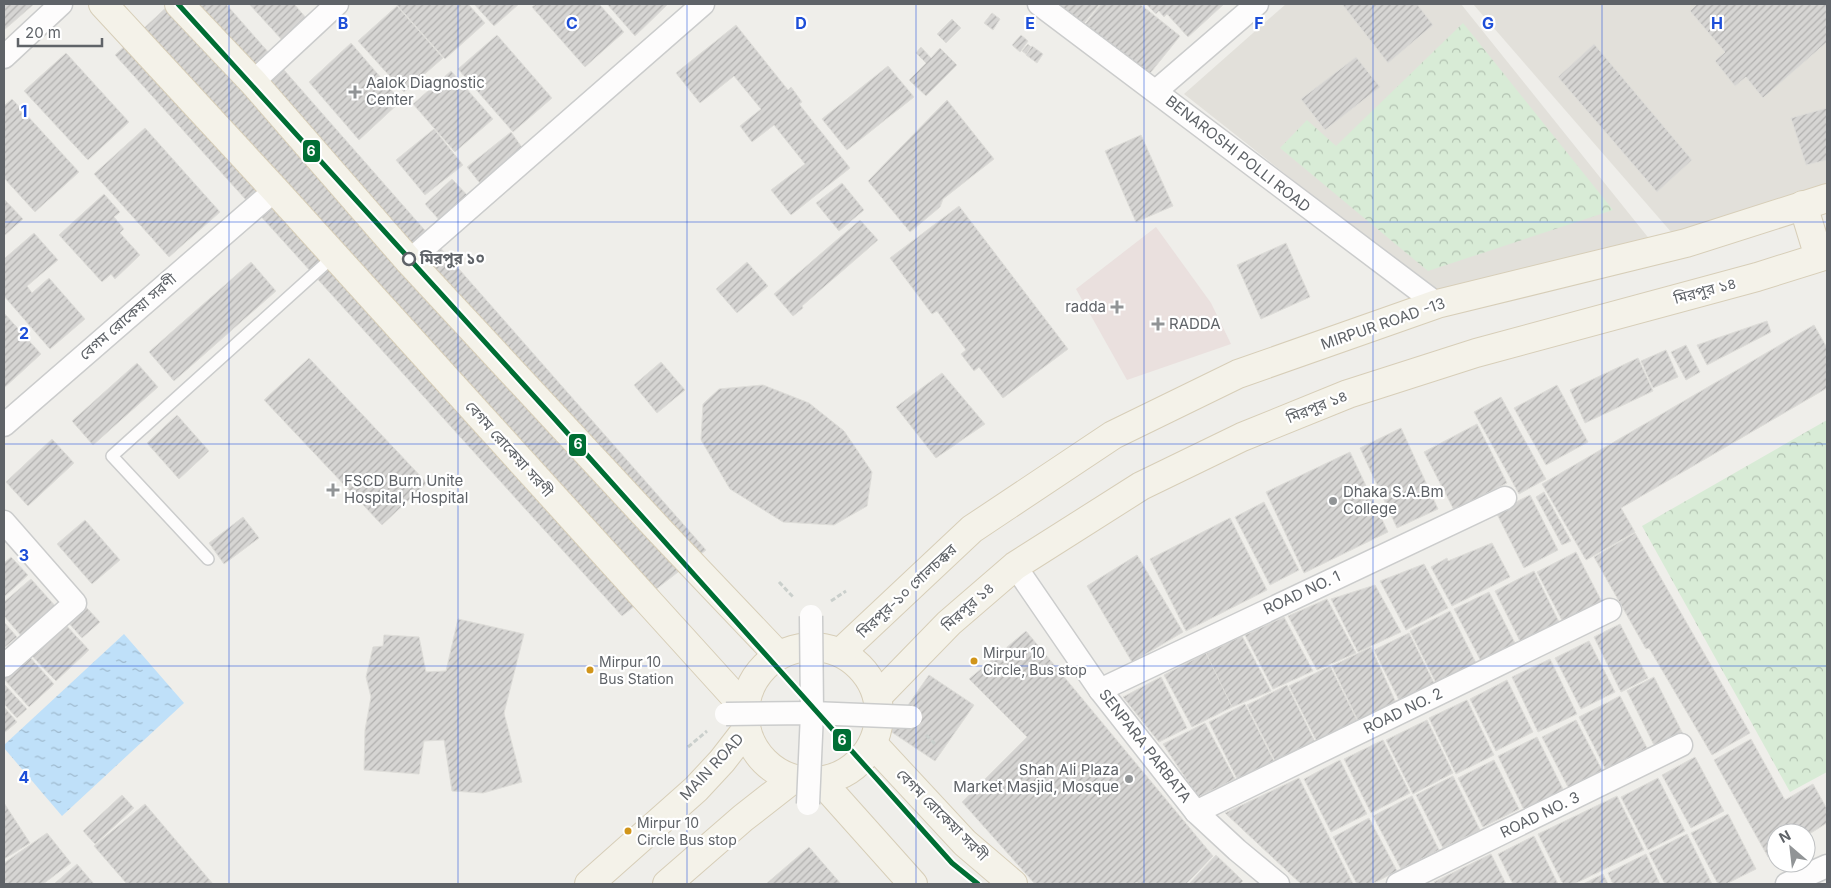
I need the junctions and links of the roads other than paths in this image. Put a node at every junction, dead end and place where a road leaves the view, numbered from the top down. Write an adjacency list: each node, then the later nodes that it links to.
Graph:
1 (61, 4): 8 (street)
2 (103, 4): 11 (main road, বেগম রোকেয়া সরণী)
3 (179, 4): 9 (main road)
4 (337, 4): 9 (street)
5 (703, 4): 15 (street)
6 (1039, 4): 10 (street, BENAROSHI POLLI ROAD)
7 (1257, 4): 10 (street)
8 (4, 57)
9 (252, 82): 15 (main road)
10 (1156, 90): 16 (street, BENAROSHI POLLI ROAD)
11 (275, 190): 13 (main road, বেগম রোকেয়া সরণী); 17 (street, বেগম রোকেয়া সরণী)
12 (1815, 202): 14 (main road); 16 (main road, MIRPUR ROAD -13)
13 (334, 256): 21 (lane); 31 (main road, বেগম রোকেয়া সরণী)
14 (1823, 256): 22 (main road, মিরপুর ১৪)
15 (409, 261): 26 (main road)
16 (1437, 304): 20 (main road, MIRPUR ROAD -13)
17 (4, 425)
18 (1505, 498): 28 (street, ROAD NO. 1)
19 (4, 522): 27 (street)
20 (972, 529): 25 (main road, মিরপুর-১০ গোলচক্কর)
21 (208, 559)
22 (1015, 566): 28 (street, SENPARA PARBATA); 29 (main road, মিরপুর ১৪)
23 (1610, 610): 38 (street, ROAD NO. 2)
24 (811, 616): 30 (street, bridge)
25 (841, 652): 26 (main road, মিরপুর-১০ গোলচক্কর); 29 (main road, মিরপুর-১০ গোলচক্কর)
26 (778, 655): 31 (main road, মিরপুর-১০ গোলচক্কর)
27 (4, 666)
28 (1100, 690): 38 (street, SENPARA PARBATA)
29 (878, 696): 33 (main road, মিরপুর-১০ গোলচক্কর)
30 (812, 712): 31 (street, bridge); 32 (street, bridge); 37 (street, bridge)
31 (739, 717): 35 (main road, মিরপুর-১০ গোলচক্কর); 41 (main road, MAIN ROAD)
32 (911, 717)
33 (873, 744): 36 (main road, মিরপুর-১০ গোলচক্কর); 44 (main road, বেগম রোকেয়া সরণী)
34 (1681, 745): 46 (street, ROAD NO. 3)
35 (793, 779): 36 (main road, মিরপুর-১০ গোলচক্কর); 42 (main road)
36 (820, 780): 43 (main road)
37 (808, 804)
38 (1196, 812): 45 (street, SENPARA PARBATA)
39 (1827, 866): 40 (street)
40 (1803, 881)
41 (589, 884)
42 (667, 884)
43 (912, 884)
44 (1013, 884)
45 (1278, 884)
46 (1398, 884)

